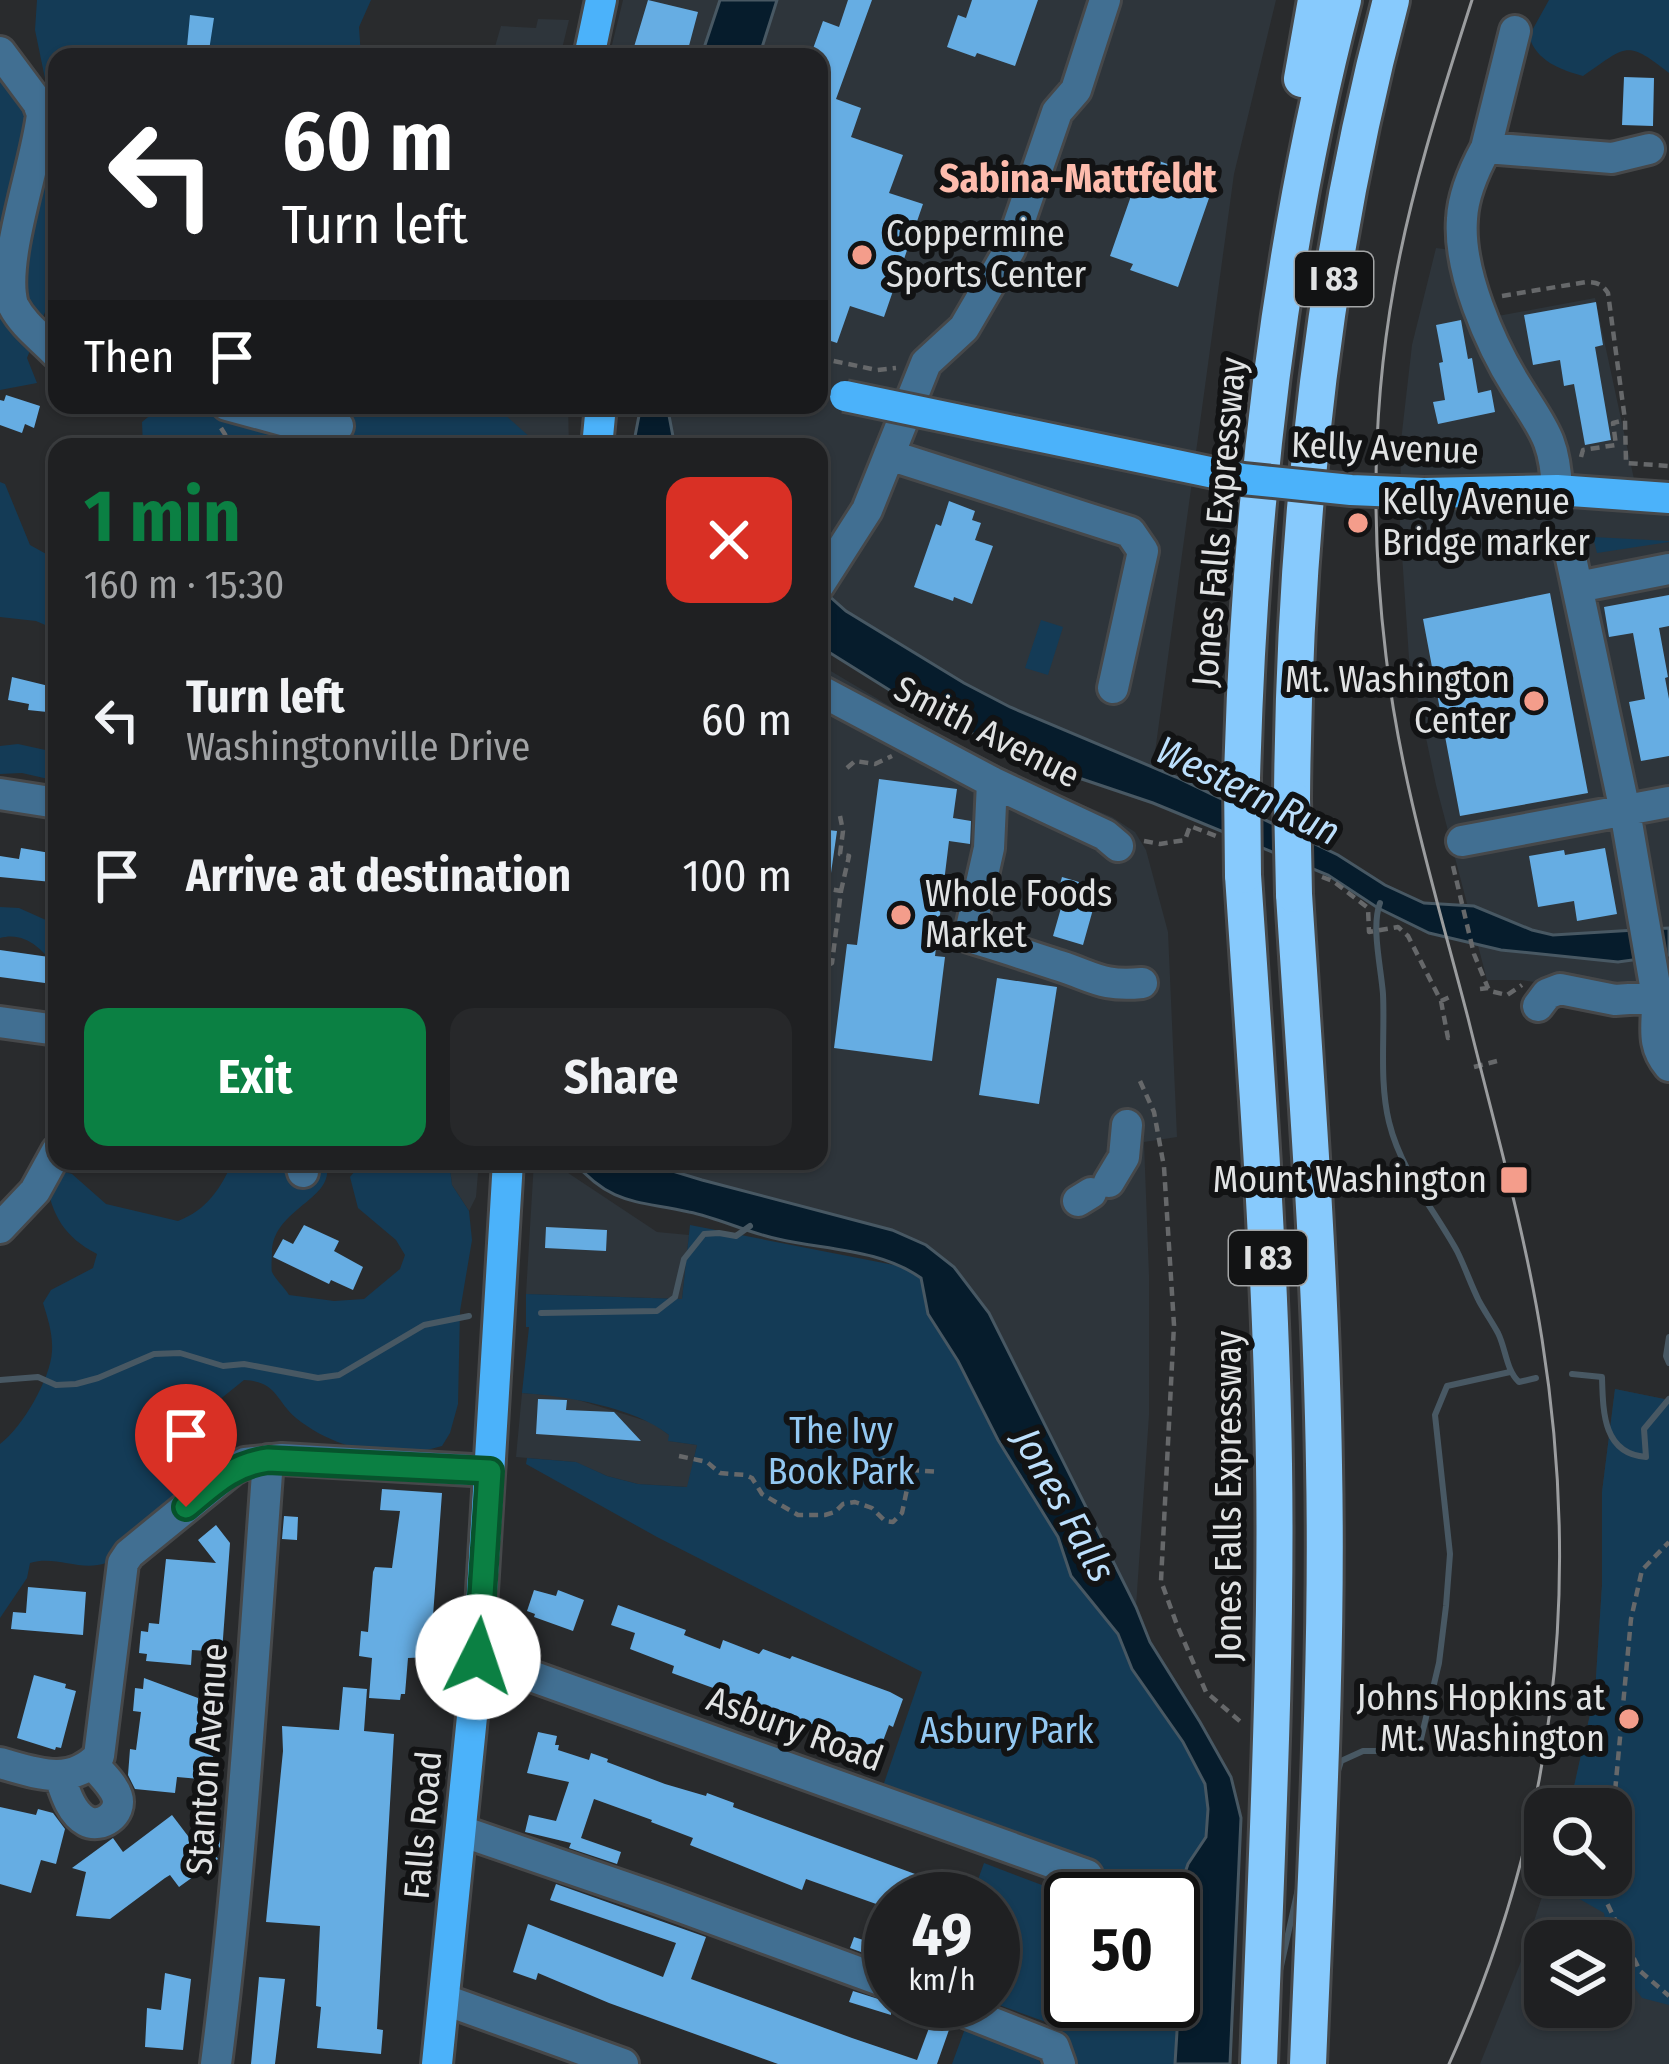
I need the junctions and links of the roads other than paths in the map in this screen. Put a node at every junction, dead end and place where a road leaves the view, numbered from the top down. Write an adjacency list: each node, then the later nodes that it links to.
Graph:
1 (601, 0): 7 (main road)
2 (1105, 0): 17 (street)
3 (1316, 0): 12 (highway)
4 (1342, 0): 12 (highway, Jones Falls Expressway / I 83)
5 (1391, 0): 59 (highway, I 83, bridge)
6 (1515, 32): 9 (street)
7 (591, 48)
8 (0, 52): 11 (street)
9 (1486, 148): 10 (street); 18 (street)
10 (1649, 148)
11 (3, 292): 13 (street)
12 (1281, 310): 58 (highway, Jones Falls Expressway / I 83, bridge)
13 (48, 345)
14 (828, 392): 18 (main road, Kelly Avenue, bridge)
15 (260, 414): 16 (street)
16 (338, 426)
17 (889, 455): 21 (street); 22 (street)
18 (1557, 490): 19 (main road, Kelly Avenue)
19 (1669, 498)
20 (1669, 569): 28 (street)
21 (828, 573)
22 (1113, 688)
23 (828, 695): 24 (street, Smith Avenue)
24 (992, 782): 30 (street, Smith Avenue); 32 (street)
25 (0, 794): 26 (street)
26 (48, 801)
27 (1669, 802): 28 (street)
28 (1624, 811): 29 (street); 31 (street)
29 (1462, 841)
30 (1118, 846)
31 (1652, 906): 33 (street)
32 (1142, 982)
33 (1663, 997): 34 (street); 37 (street)
34 (1538, 1006)
35 (0, 1022): 36 (street)
36 (48, 1029)
37 (1669, 1066)
38 (1127, 1124): 41 (street)
39 (48, 1167): 42 (street)
40 (507, 1170): 44 (main road, Falls Road)
41 (1092, 1192)
42 (0, 1228)
43 (268, 1460): 44 (street); 47 (street); 54 (street, Stanton Avenue)
44 (490, 1471): 45 (main road, Falls Road)
45 (478, 1657): 49 (main road, Falls Road); 50 (street, Asbury Road)
46 (0, 1763): 48 (street)
47 (92, 1763): 48 (street); 48 (street)
48 (60, 1777)
49 (461, 1831): 51 (street); 52 (main road, Falls Road)
50 (1079, 1872)
51 (864, 1974)
52 (445, 2000): 55 (main road, Falls Road); 56 (street)
53 (1006, 2028): 57 (street)
54 (216, 2064)
55 (437, 2064)
56 (623, 2064)
57 (1060, 2064)
58 (1259, 2064)
59 (1308, 2064)

